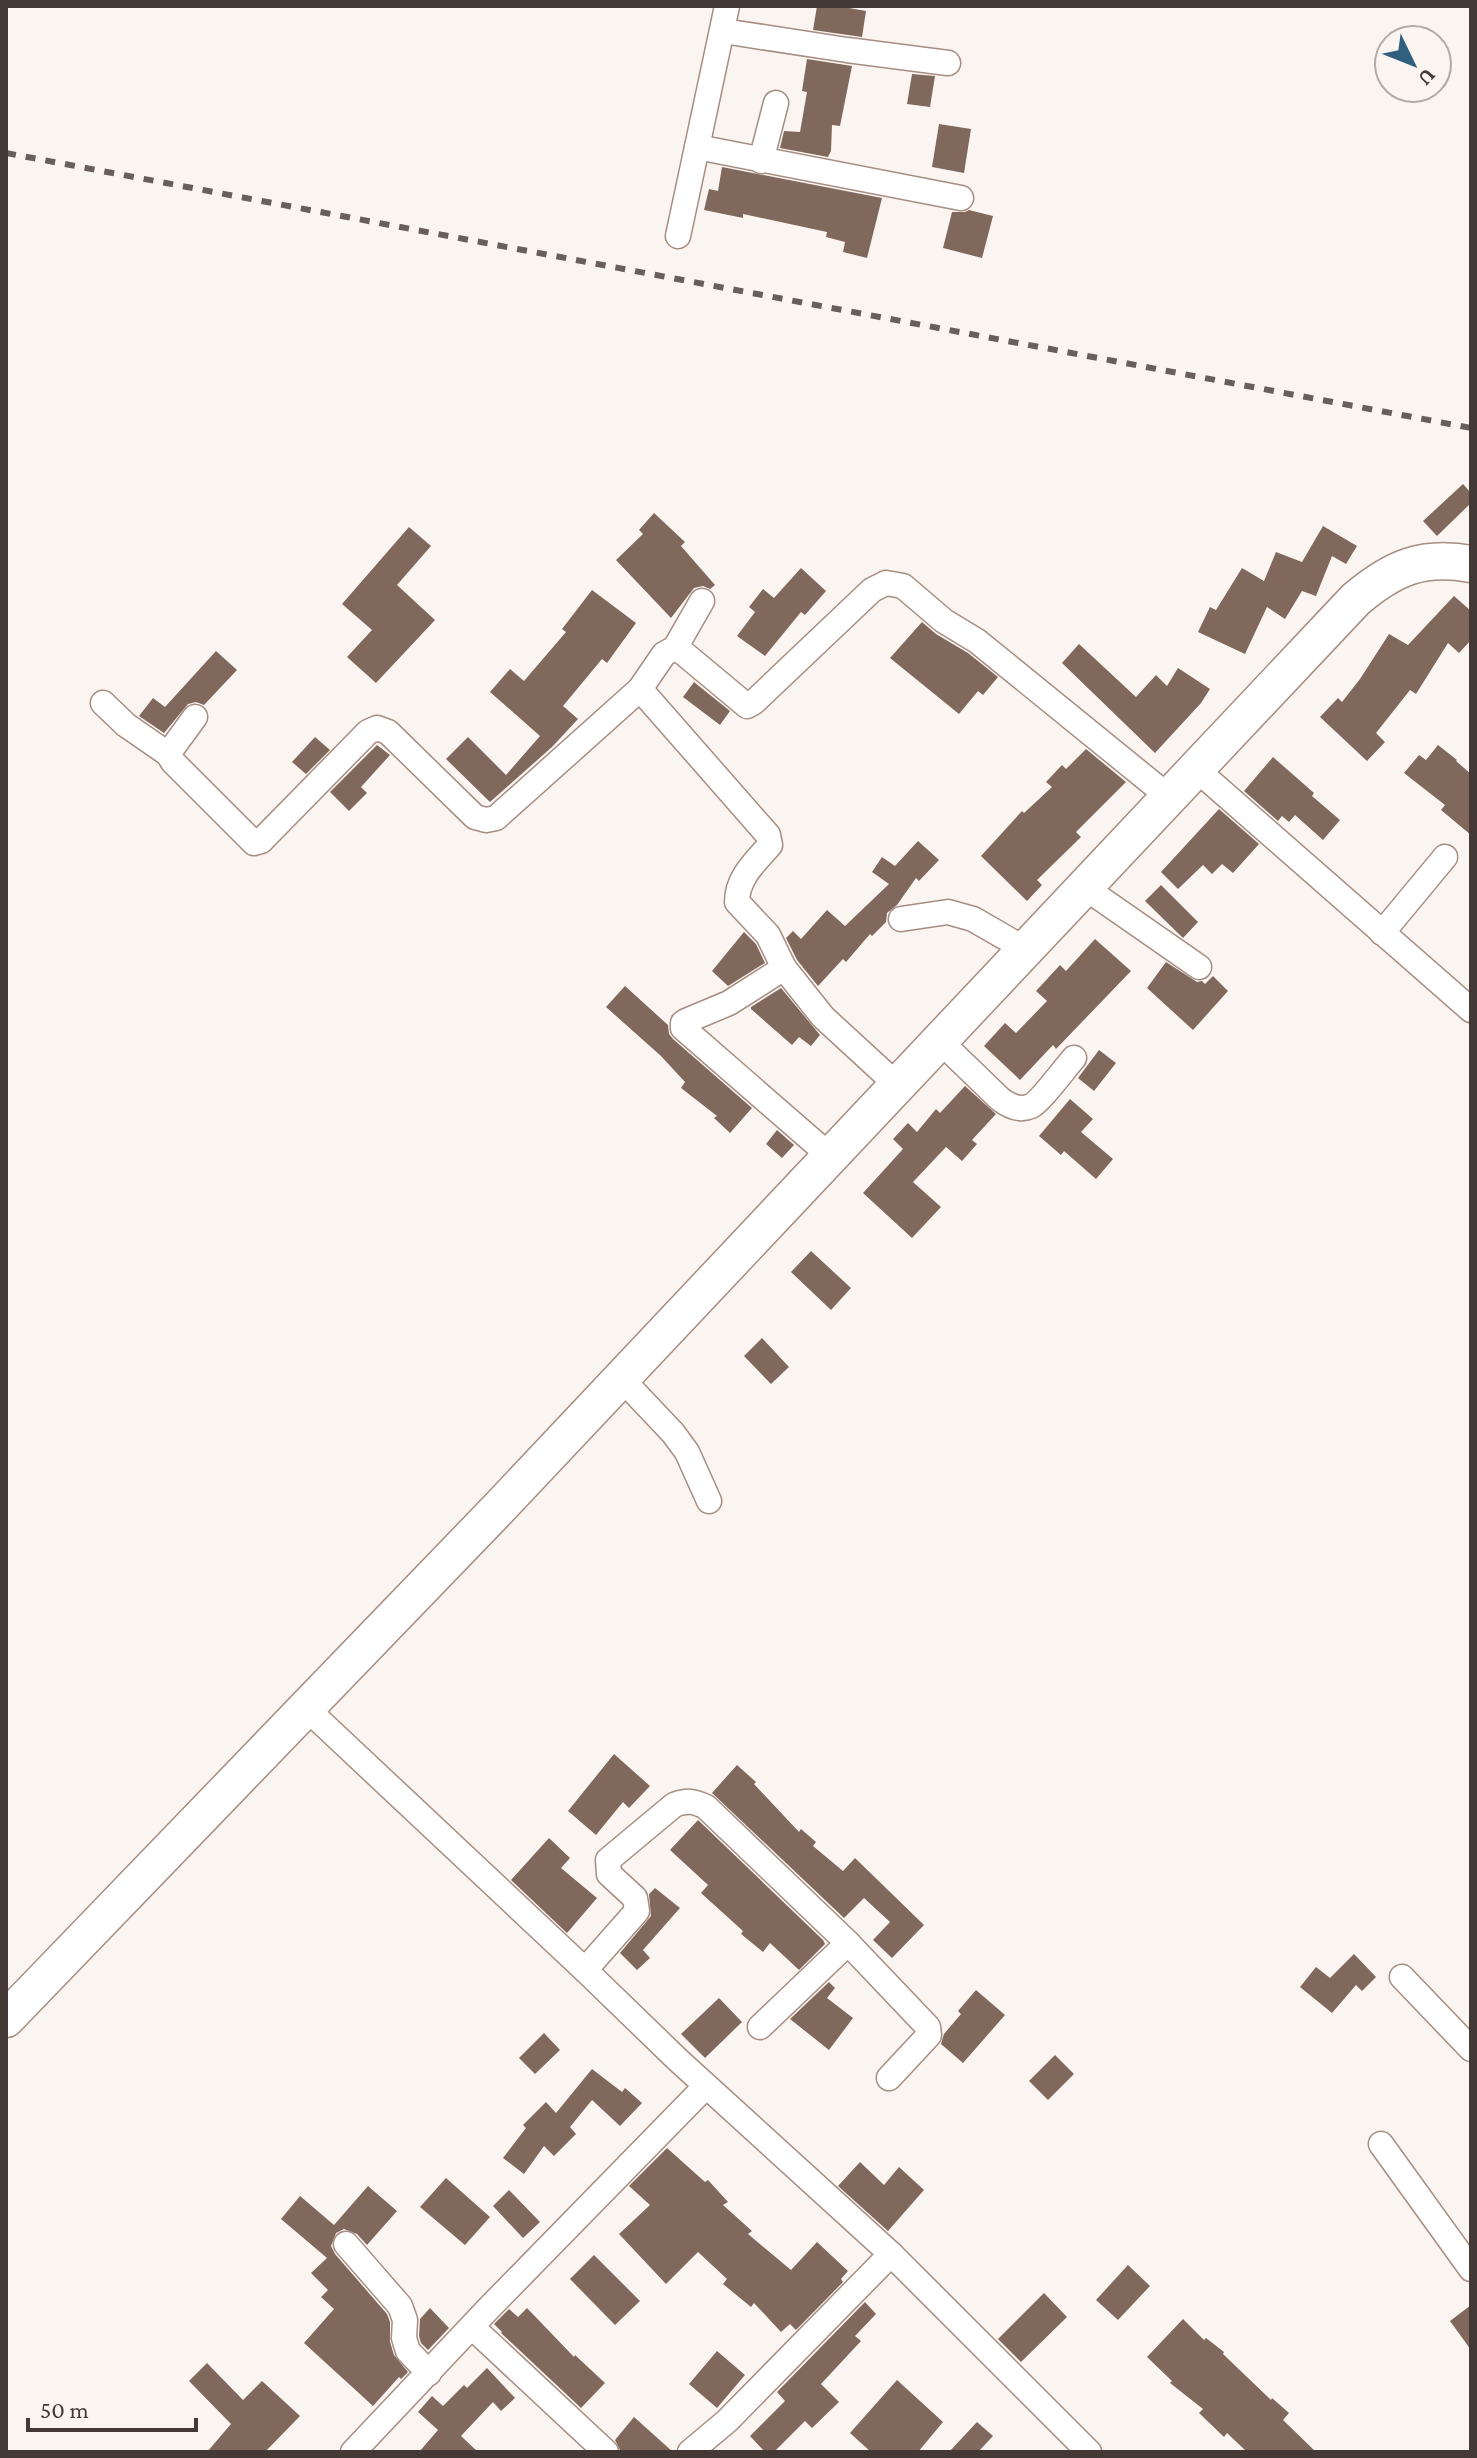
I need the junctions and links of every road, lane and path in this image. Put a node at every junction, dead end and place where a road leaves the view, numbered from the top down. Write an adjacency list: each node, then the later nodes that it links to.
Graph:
1 (727, 6): 2 (street)
2 (723, 31): 3 (street); 5 (street)
3 (948, 63)
4 (776, 103): 6 (street)
5 (697, 147): 6 (street); 8 (street)
6 (761, 161): 7 (street)
7 (961, 198)
8 (678, 236)
9 (1471, 564): 16 (main road)
10 (702, 601): 11 (street)
11 (675, 648): 12 (street); 17 (street)
12 (640, 689): 15 (street); 24 (street)
13 (103, 703): 15 (street)
14 (195, 717): 15 (street)
15 (168, 754)
16 (1196, 769): 17 (main road); 21 (street)
17 (1169, 797): 19 (main road)
18 (1445, 857): 21 (street)
19 (1084, 887): 22 (main road); 23 (street)
20 (901, 919): 22 (street)
21 (1382, 933): 25 (street)
22 (1025, 949): 26 (main road)
23 (1199, 967)
24 (784, 968): 28 (street); 29 (street)
25 (1469, 1004)
26 (939, 1040): 27 (street); 28 (main road)
27 (1074, 1058)
28 (897, 1085): 29 (main road)
29 (830, 1156): 30 (main road)
30 (621, 1378): 31 (street); 32 (main road)
31 (709, 1501)
32 (306, 1708): 34 (street); 36 (main road)
33 (848, 1943): 34 (street); 37 (street); 39 (street)
34 (585, 1970): 40 (street)
35 (1402, 1977): 38 (street)
36 (6, 2019)
37 (760, 2027)
38 (1471, 2049)
39 (889, 2078)
40 (706, 2086): 43 (street); 45 (street)
41 (1381, 2144): 44 (street)
42 (346, 2244): 46 (street)
43 (891, 2254): 49 (street); 50 (street)
44 (1471, 2269)
45 (472, 2327): 46 (street); 48 (street)
46 (429, 2373): 47 (street)
47 (353, 2452)
48 (606, 2452)
49 (690, 2452)
50 (1089, 2452)

